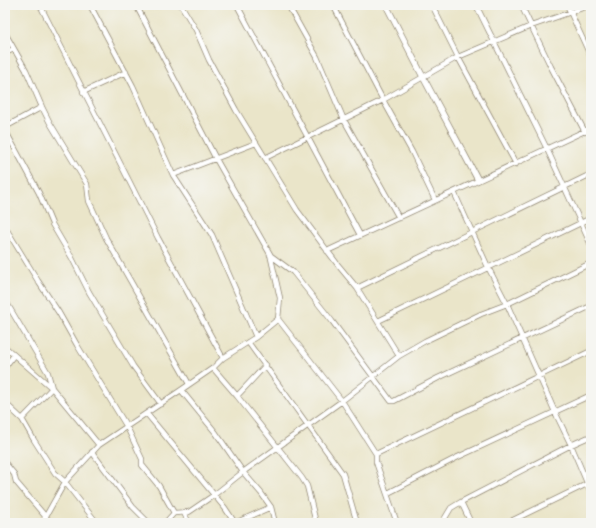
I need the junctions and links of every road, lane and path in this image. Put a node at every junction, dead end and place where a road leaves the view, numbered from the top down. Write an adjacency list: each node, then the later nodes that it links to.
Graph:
1 (40, 5): 24 (street)
2 (90, 5): 22 (street)
3 (136, 5): 36 (street)
4 (181, 5): 33 (street)
5 (237, 5): 32 (street)
6 (288, 5): 27 (street)
7 (333, 5): 25 (street)
8 (386, 5): 23 (street)
9 (432, 5): 20 (street)
10 (476, 5): 17 (street)
11 (521, 5): 15 (street)
12 (567, 5): 14 (street)
13 (591, 5): 14 (street)
14 (570, 11): 15 (street); 21 (street)
15 (531, 26): 17 (street); 31 (street)
16 (5, 33): 18 (street)
17 (494, 41): 20 (street); 34 (street)
18 (14, 49): 19 (street); 26 (street)
19 (5, 53)
20 (458, 57): 23 (street); 37 (street)
21 (591, 57)
22 (126, 72): 24 (street); 38 (street)
23 (423, 77): 25 (street); 40 (street)
24 (83, 92): 68 (street)
25 (383, 100): 27 (street); 43 (street)
26 (42, 107): 28 (street); 74 (street)
27 (344, 120): 32 (street); 44 (street)
28 (5, 127)
29 (591, 128): 31 (street)
30 (5, 130): 81 (street)
31 (585, 132): 34 (street)
32 (308, 137): 35 (street); 49 (street)
33 (256, 143): 35 (street); 36 (street)
34 (547, 149): 37 (street); 41 (street)
35 (265, 158): 51 (street)
36 (216, 159): 38 (street); 52 (street)
37 (516, 164): 40 (street)
38 (173, 174): 61 (street)
39 (591, 174): 41 (street)
40 (478, 180): 42 (street)
41 (564, 187): 46 (street); 48 (street)
42 (454, 192): 43 (street); 48 (street)
43 (435, 200): 44 (street)
44 (399, 218): 49 (street)
45 (591, 218): 46 (street)
46 (581, 223): 50 (street); 54 (street)
47 (5, 227): 86 (street)
48 (472, 231): 54 (street); 55 (street)
49 (360, 235): 51 (street)
50 (591, 245)
51 (327, 251): 55 (street)
52 (270, 254): 59 (street); 72 (street)
53 (591, 263): 57 (street)
54 (488, 267): 57 (street); 60 (street)
55 (357, 288): 60 (street)
56 (5, 300): 75 (street)
57 (507, 304): 62 (street); 67 (street)
58 (591, 306): 62 (street)
59 (278, 319): 61 (street); 79 (street)
60 (378, 321): 67 (street)
61 (256, 337): 63 (street)
62 (522, 339): 72 (street); 73 (street)
63 (248, 342): 68 (street); 69 (street)
64 (5, 347): 66 (street)
65 (591, 351): 73 (street)
66 (14, 355): 70 (street); 75 (street)
67 (399, 356): 72 (street)
68 (223, 358): 71 (street)
69 (266, 365): 78 (street); 85 (street)
70 (5, 367)
71 (213, 368): 74 (street); 78 (street)
72 (374, 376): 79 (street)
73 (539, 376): 82 (street); 92 (street)
74 (189, 384): 76 (street)
75 (52, 388): 84 (street); 89 (street)
76 (181, 390): 81 (street); 94 (street)
77 (591, 395): 82 (street)
78 (237, 396): 90 (street)
79 (342, 401): 85 (street); 92 (street)
80 (5, 403): 84 (street)
81 (161, 404): 83 (street)
82 (554, 412): 88 (street); 98 (street)
83 (147, 414): 86 (street); 99 (street)
84 (22, 419): 95 (street)
85 (308, 426): 90 (street); 114 (street)
86 (127, 427): 89 (street); 102 (street)
87 (591, 436): 88 (street)
88 (571, 444): 96 (street); 100 (street)
89 (99, 445): 91 (street)
90 (277, 448): 94 (street); 113 (street)
91 (92, 452): 95 (street); 108 (street)
92 (376, 454): 98 (street)
93 (5, 463): 104 (street)
94 (243, 472): 99 (street); 101 (street)
95 (65, 482): 104 (street); 107 (street)
96 (589, 483): 97 (street); 118 (street)
97 (591, 492)
98 (388, 493): 115 (street)
99 (214, 495): 103 (street); 111 (street)
100 (461, 502): 116 (street); 117 (street)
101 (271, 507): 111 (street); 112 (street)
102 (174, 513): 103 (street); 109 (street)
103 (184, 513): 110 (street)
104 (46, 517): 105 (street); 106 (street)
105 (42, 523)
106 (51, 523)
107 (97, 523)
108 (149, 523)
109 (164, 523)
110 (189, 523)
111 (235, 523)
112 (275, 523)
113 (316, 523)
114 (357, 523)
115 (398, 523)
116 (442, 523)
117 (471, 523)
118 (507, 523)

